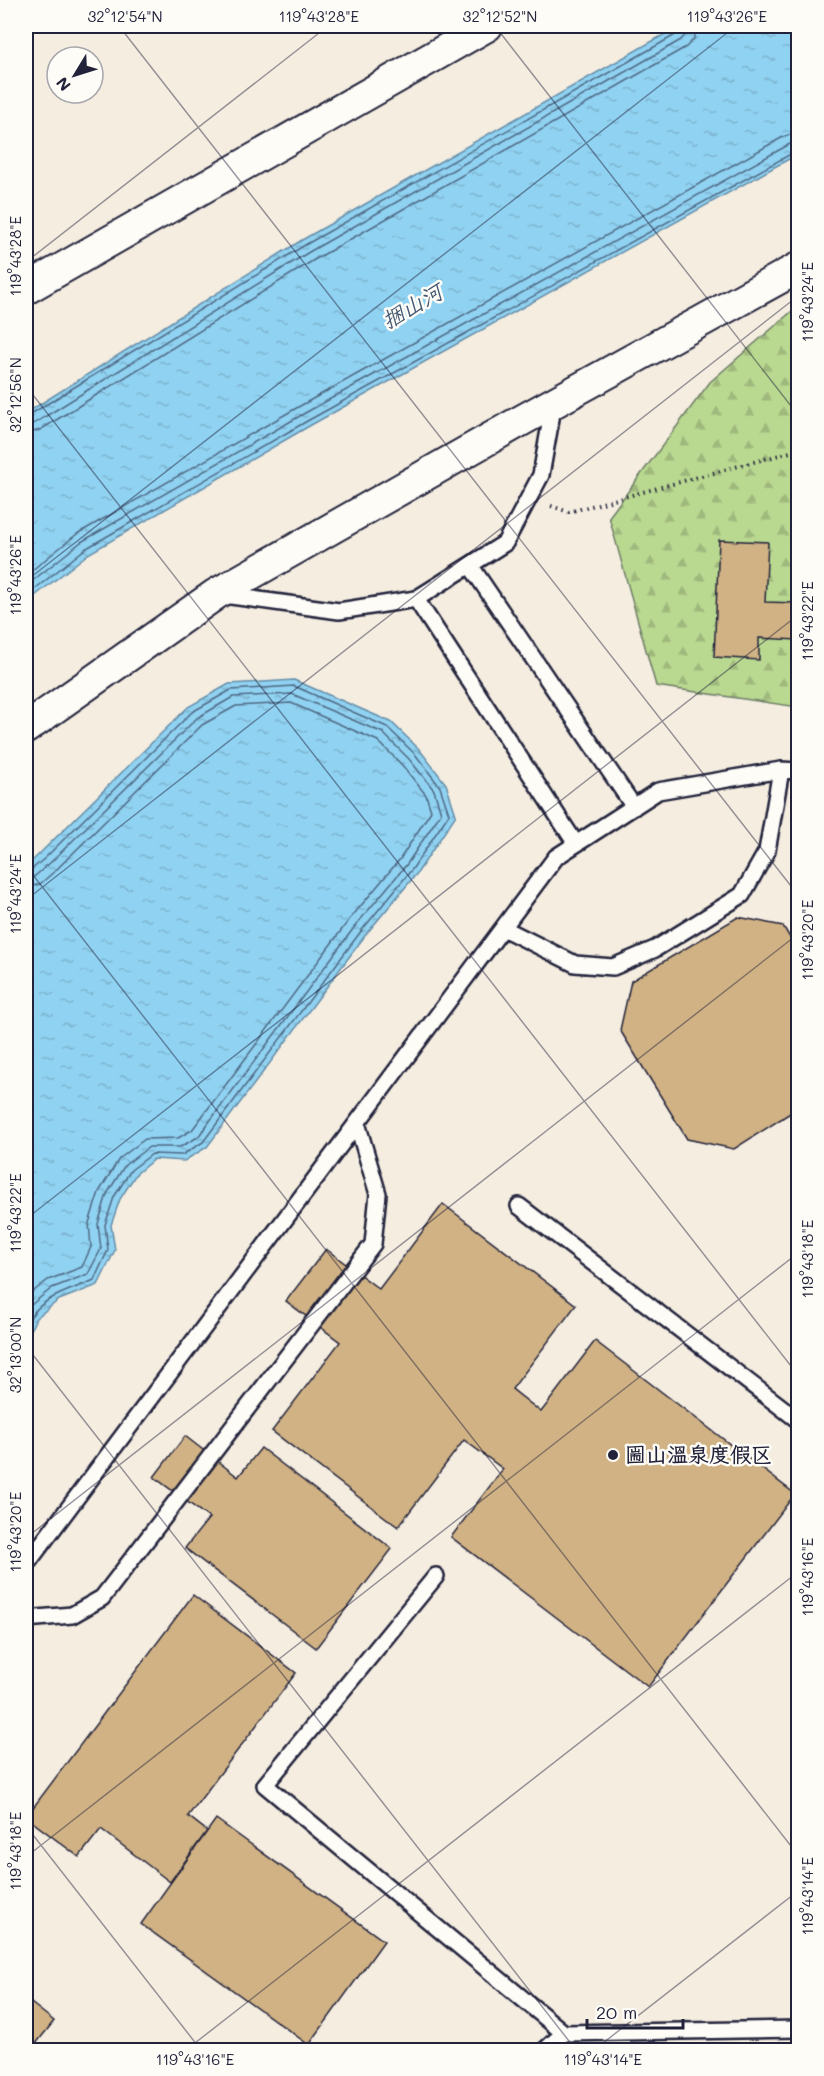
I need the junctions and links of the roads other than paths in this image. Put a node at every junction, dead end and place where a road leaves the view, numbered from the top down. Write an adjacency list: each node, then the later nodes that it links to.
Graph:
1 (487, 26): 3 (street)
2 (798, 268): 4 (street)
3 (26, 289)
4 (554, 402): 5 (lane); 6 (street)
5 (470, 565): 7 (lane); 11 (lane)
6 (216, 594): 7 (lane); 8 (street)
7 (416, 599): 12 (lane)
8 (26, 728)
9 (781, 770): 10 (lane); 11 (lane); 13 (lane)
10 (798, 771)
11 (634, 807): 12 (lane)
12 (576, 844): 13 (lane)
13 (503, 928): 14 (lane)
14 (357, 1122): 17 (lane); 19 (lane)
15 (519, 1206): 16 (lane)
16 (798, 1420)
17 (26, 1565)
18 (436, 1576): 21 (lane)
19 (26, 1618)
20 (798, 2029): 21 (lane)
21 (564, 2033): 22 (lane)
22 (545, 2050)

